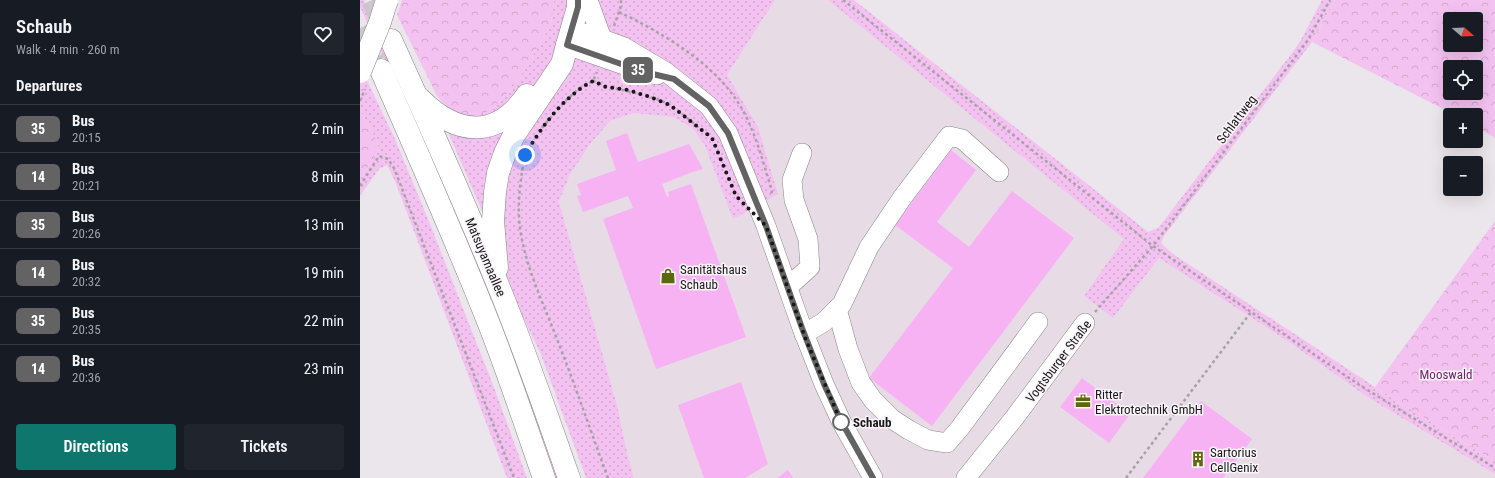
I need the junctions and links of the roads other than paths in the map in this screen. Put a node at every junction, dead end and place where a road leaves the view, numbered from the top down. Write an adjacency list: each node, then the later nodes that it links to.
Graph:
1 (387, 0): 7 (main road, bridge)
2 (578, 0): 5 (main road)
3 (588, 0): 4 (street)
4 (608, 32): 5 (street); 8 (street)
5 (569, 37): 8 (street); 9 (main road); 12 (main road)
6 (391, 40): 9 (main road, Matsuyamaallee)
7 (370, 71): 18 (main road, Matsuyamaallee)
8 (674, 79): 13 (street)
9 (417, 96): 12 (main road, Matsuyamaallee)
10 (802, 153): 13 (street)
11 (999, 172): 14 (street)
12 (498, 285): 19 (main road, Matsuyamaallee)
13 (788, 288): 17 (street)
14 (836, 309): 15 (street); 17 (street)
15 (1038, 322)
16 (1086, 323): 21 (street, Vogtsburger Straße)
17 (804, 334): 20 (street)
18 (544, 478)
19 (569, 478)
20 (873, 478)
21 (966, 478)

